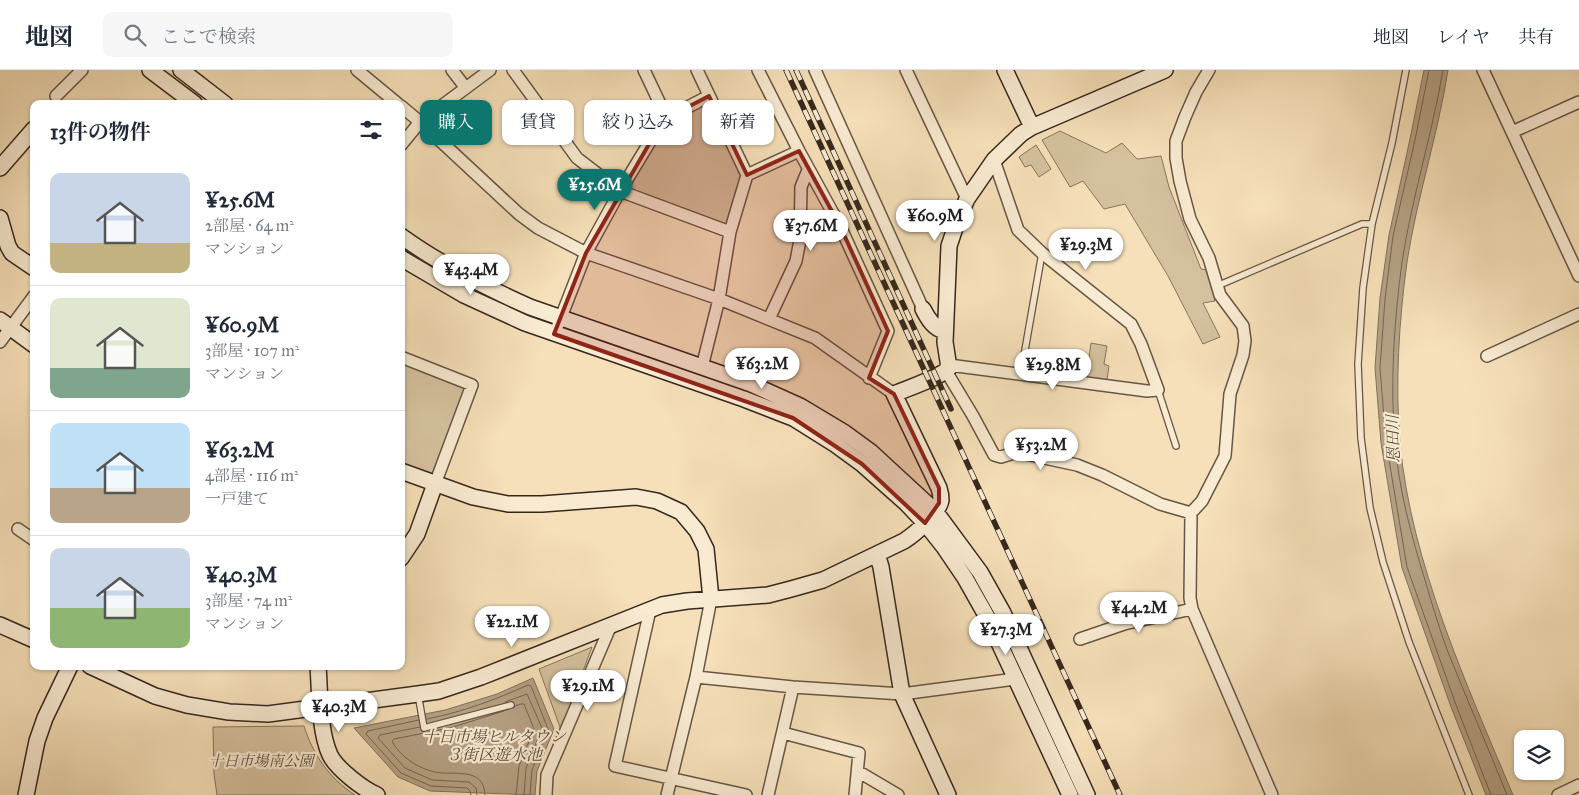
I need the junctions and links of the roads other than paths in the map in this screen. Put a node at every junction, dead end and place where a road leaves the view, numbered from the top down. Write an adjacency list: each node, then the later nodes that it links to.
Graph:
1 (82, 70): 19 (street)
2 (181, 70): 22 (street)
3 (357, 70): 23 (street)
4 (452, 70): 18 (street)
5 (490, 70): 18 (street)
6 (513, 70): 41 (street)
7 (644, 70): 25 (street)
8 (697, 70): 20 (street)
9 (758, 70): 36 (street)
10 (815, 70): 55 (street)
11 (906, 70): 42 (street)
12 (1005, 70): 30 (street)
13 (1165, 70): 30 (street)
14 (1209, 70): 52 (street)
15 (1406, 70): 44 (lane)
16 (1483, 70): 31 (street)
17 (157, 72): 21 (street)
18 (465, 88): 24 (street)
19 (56, 96)
20 (709, 96): 27 (street); 40 (street)
21 (190, 100)
22 (221, 100)
23 (393, 100)
24 (449, 100)
25 (658, 100)
26 (1579, 102): 31 (street)
27 (692, 105)
28 (405, 109): 29 (street)
29 (420, 122): 33 (street)
30 (1032, 127): 37 (street)
31 (1512, 132): 51 (street)
32 (30, 134): 38 (street)
33 (405, 140)
34 (445, 145): 47 (street)
35 (649, 145): 41 (street)
36 (799, 151): 39 (street); 40 (street)
37 (994, 160): 42 (street); 48 (street)
38 (0, 168)
39 (808, 170): 58 (street); 69 (street)
40 (747, 175): 45 (street)
41 (620, 191): 45 (street); 47 (street)
42 (967, 199): 60 (street)
43 (0, 218): 50 (street)
44 (1372, 224): 52 (lane); 115 (lane)
45 (730, 232): 53 (street)
46 (405, 239): 57 (street)
47 (586, 253): 53 (street); 57 (street)
48 (1042, 253): 68 (lane); 70 (street)
49 (405, 260): 61 (street)
50 (30, 265)
51 (1579, 276)
52 (1217, 286): 76 (street)
53 (718, 299): 58 (street); 66 (street)
54 (30, 300): 59 (street)
55 (923, 309): 60 (street)
56 (1579, 314): 64 (street)
57 (560, 318): 61 (street); 66 (street)
58 (769, 319): 69 (street)
59 (5, 324): 62 (street); 63 (street)
60 (945, 331): 67 (street)
61 (554, 334): 77 (street)
62 (0, 342)
63 (30, 342)
64 (1487, 356)
65 (405, 359): 74 (street)
66 (702, 367): 75 (street)
67 (948, 368): 68 (street); 71 (street); 76 (street)
68 (1021, 374): 70 (street)
69 (869, 378): 71 (street)
70 (1158, 390): 72 (lane)
71 (894, 394): 75 (street)
72 (1176, 446)
73 (405, 473): 74 (street)
74 (435, 484): 80 (street); 82 (street)
75 (935, 511): 77 (street); 113 (street)
76 (1191, 513): 83 (street)
77 (925, 523): 81 (street); 93 (street)
78 (18, 530): 79 (street)
79 (30, 538)
80 (405, 552)
81 (877, 554): 82 (street); 96 (street)
82 (711, 598): 84 (street); 92 (street)
83 (1192, 609): 88 (street); 114 (street)
84 (650, 610): 86 (street); 101 (street)
85 (0, 625): 87 (street)
86 (611, 626): 95 (street); 105 (street)
87 (30, 638)
88 (1080, 639)
89 (68, 670): 103 (street)
90 (99, 670): 98 (street)
91 (318, 670): 98 (street)
92 (696, 677): 94 (street); 101 (street)
93 (1015, 679): 96 (street); 112 (street)
94 (793, 687): 96 (street); 99 (street)
95 (418, 694): 97 (lane); 98 (street)
96 (902, 694): 111 (street)
97 (511, 705)
98 (321, 708): 104 (street)
99 (783, 733): 100 (street); 108 (street)
100 (858, 772): 109 (street); 110 (street)
101 (671, 779): 106 (street); 107 (street)
102 (1579, 785): 116 (street)
103 (26, 795)
104 (377, 795)
105 (546, 795)
106 (667, 795)
107 (746, 795)
108 (768, 795)
109 (855, 795)
110 (898, 795)
111 (948, 795)
112 (1070, 795)
113 (1087, 795)
114 (1272, 795)
115 (1469, 795)
116 (1558, 795)

